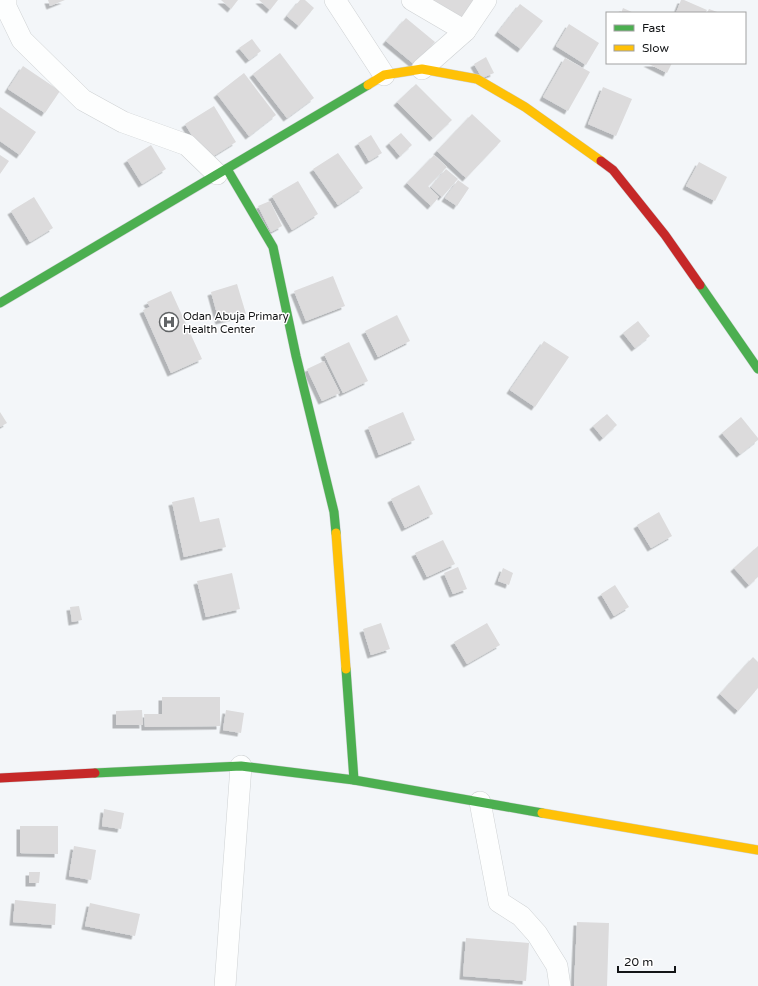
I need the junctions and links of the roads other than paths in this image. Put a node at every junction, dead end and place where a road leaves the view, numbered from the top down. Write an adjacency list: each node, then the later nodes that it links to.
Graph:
1 (6, 0): 8 (street)
2 (335, 0): 7 (street)
3 (412, 0): 5 (street)
4 (486, 0): 5 (street)
5 (465, 31): 6 (street)
6 (422, 69): 7 (street); 10 (street)
7 (384, 75): 8 (street)
8 (222, 172): 9 (street); 13 (street)
9 (0, 303)
10 (758, 369)
11 (241, 766): 12 (street); 13 (street); 16 (street)
12 (0, 778)
13 (354, 780): 14 (street)
14 (480, 802): 15 (street); 17 (street)
15 (758, 850)
16 (225, 986)
17 (560, 986)

